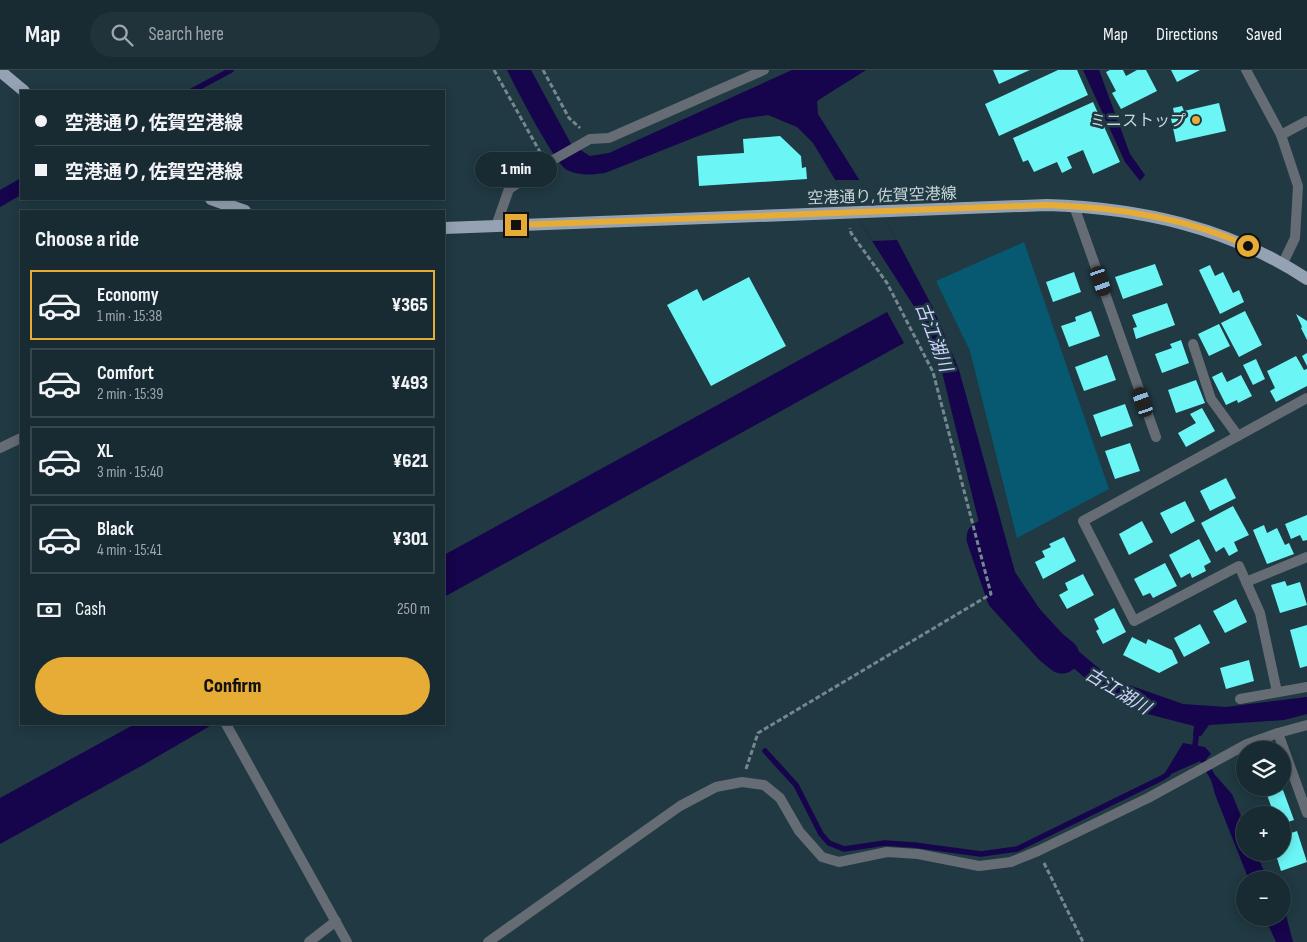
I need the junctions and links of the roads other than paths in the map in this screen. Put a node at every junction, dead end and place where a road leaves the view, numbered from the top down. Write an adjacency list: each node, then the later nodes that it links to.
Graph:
1 (764, 70): 11 (street)
2 (1246, 70): 6 (street)
3 (0, 71): 4 (main road)
4 (23, 90)
5 (1307, 121): 6 (street)
6 (1281, 135): 7 (street)
7 (1302, 183): 13 (street)
8 (214, 200): 10 (main road)
9 (1074, 206): 11 (main road, 空港通り, 佐賀空港線); 13 (main road, 空港通り, 佐賀空港線); 18 (street)
10 (242, 210)
11 (496, 226): 12 (main road, 空港通り, 佐賀空港線)
12 (445, 228)
13 (1283, 263): 14 (main road, 空港通り, 佐賀空港線)
14 (1307, 279)
15 (1193, 344): 17 (street)
16 (1307, 398): 17 (street)
17 (1238, 436): 22 (street)
18 (1156, 437)
19 (20, 438): 20 (street)
20 (0, 448)
21 (1307, 558): 22 (street)
22 (1246, 582): 24 (street)
23 (1307, 687): 24 (street)
24 (1277, 692): 25 (street)
25 (1240, 699)
26 (227, 725): 30 (street)
27 (1307, 725): 28 (street)
28 (1278, 733): 29 (street); 33 (street)
29 (1307, 813)
30 (336, 921): 31 (street); 32 (street)
31 (308, 942)
32 (347, 942)
33 (488, 942)

